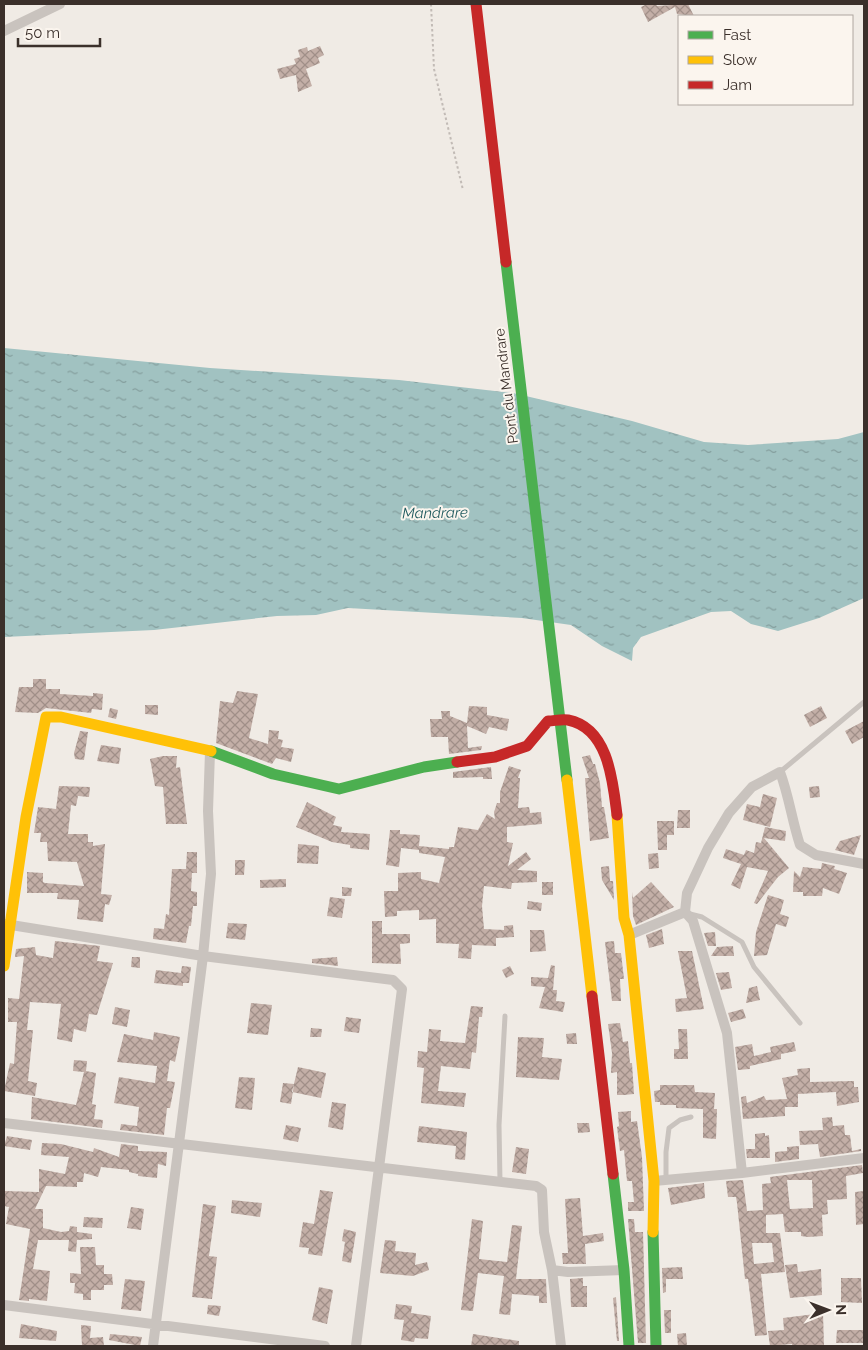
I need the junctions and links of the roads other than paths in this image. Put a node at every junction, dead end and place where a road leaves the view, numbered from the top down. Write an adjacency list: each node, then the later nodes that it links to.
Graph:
1 (60, 4): 3 (street)
2 (476, 4): 24 (street, Pont du Mandrare)
3 (4, 31)
4 (864, 702): 6 (lane)
5 (210, 752): 9 (street); 10 (street); 11 (street)
6 (780, 772): 7 (street); 8 (street)
7 (864, 864)
8 (685, 912): 10 (street); 14 (lane); 20 (street)
9 (6, 924): 11 (street); 12 (street)
10 (628, 935): 21 (street)
11 (203, 956): 17 (street); 19 (street)
12 (4, 966)
13 (505, 1016): 22 (lane)
14 (800, 1023)
15 (691, 1118): 21 (lane)
16 (4, 1123): 17 (street)
17 (180, 1143): 19 (street); 26 (street)
18 (864, 1158): 20 (street)
19 (380, 1167): 22 (street); 29 (street)
20 (742, 1173): 21 (street)
21 (660, 1180): 32 (street)
22 (500, 1182): 23 (street)
23 (552, 1270): 24 (street); 30 (street)
24 (624, 1270): 31 (street, Pont du Mandrare)
25 (4, 1305): 26 (street)
26 (156, 1325): 27 (street); 28 (street)
27 (153, 1346)
28 (325, 1346)
29 (356, 1346)
30 (561, 1346)
31 (629, 1346)
32 (656, 1346)

